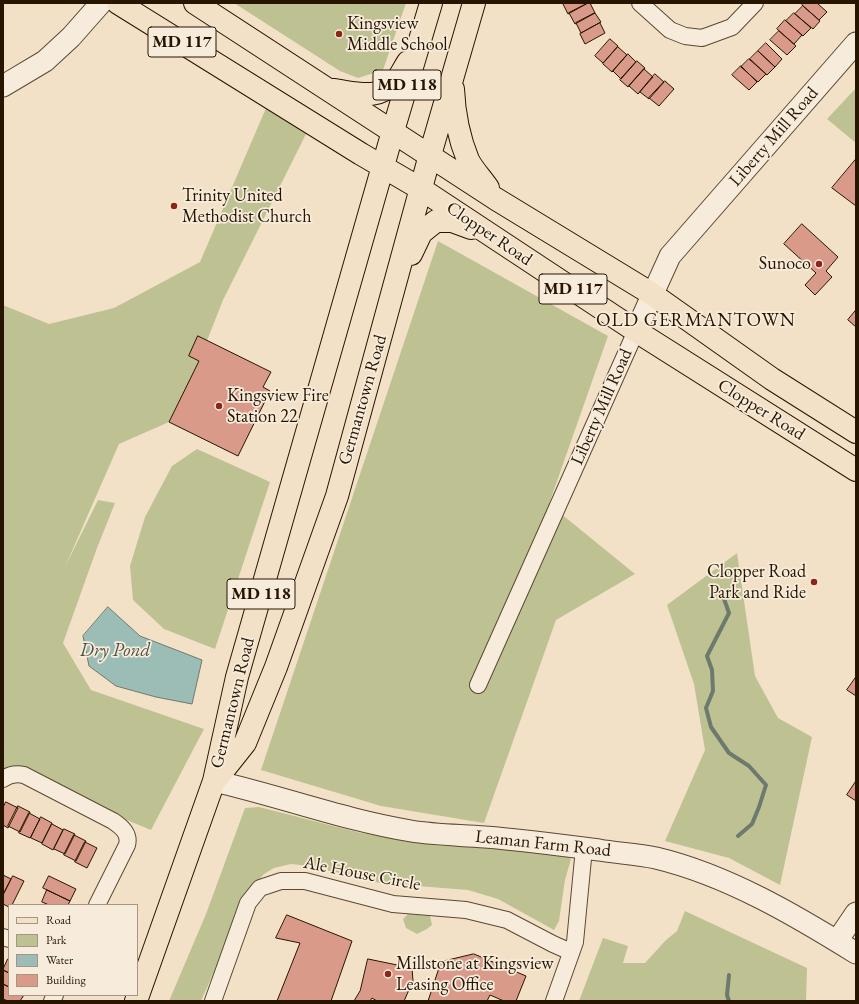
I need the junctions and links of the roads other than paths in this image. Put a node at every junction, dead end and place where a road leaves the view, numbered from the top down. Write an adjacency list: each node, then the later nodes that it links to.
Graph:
1 (101, 3): 11 (street)
2 (118, 3): 15 (main road, Clopper Road / MD 117)
3 (195, 3): 12 (main road, Clopper Road / MD 117)
4 (431, 3): 9 (main road, Germantown Road / MD 118)
5 (474, 3): 10 (main road, Germantown Road / MD 118)
6 (640, 3): 7 (street)
7 (756, 3)
8 (856, 43): 20 (street, Liberty Mill Road)
9 (419, 44): 12 (main road); 13 (main road, Germantown Road / MD 118)
10 (453, 76): 14 (main road, Germantown Road / MD 118); 17 (main road)
11 (3, 86)
12 (327, 89): 13 (main road, Clopper Road / MD 117)
13 (393, 131): 14 (main road, Clopper Road / MD 117); 15 (main road, Germantown Road / MD 118)
14 (430, 155): 16 (main road, Germantown Road / MD 118); 17 (main road, Clopper Road / MD 117)
15 (383, 167): 16 (main road, Clopper Road / MD 117); 26 (main road, Germantown Road / MD 118)
16 (421, 189): 18 (main road, Clopper Road / MD 117); 19 (main road, Germantown Road / MD 118)
17 (496, 199): 20 (main road, Clopper Road / MD 117)
18 (488, 233): 19 (main road); 21 (main road, Clopper Road / MD 117)
19 (394, 291): 26 (main road, Germantown Road / MD 118)
20 (652, 294): 21 (street, Liberty Mill Road); 22 (main road, Clopper Road / MD 117)
21 (636, 331): 23 (main road, Clopper Road / MD 117); 24 (street, Liberty Mill Road)
22 (856, 432)
23 (856, 470)
24 (478, 685)
25 (3, 779): 28 (street)
26 (214, 781): 27 (street, Leaman Farm Road); 33 (main road, Germantown Road / MD 118)
27 (584, 848): 30 (street, Leaman Farm Road); 31 (street)
28 (98, 904)
29 (856, 913): 30 (street)
30 (837, 941): 32 (street, Leaman Farm Road)
31 (571, 952): 34 (street, Ale House Circle); 35 (street)
32 (856, 953)
33 (138, 995)
34 (212, 1001)
35 (554, 1001)

